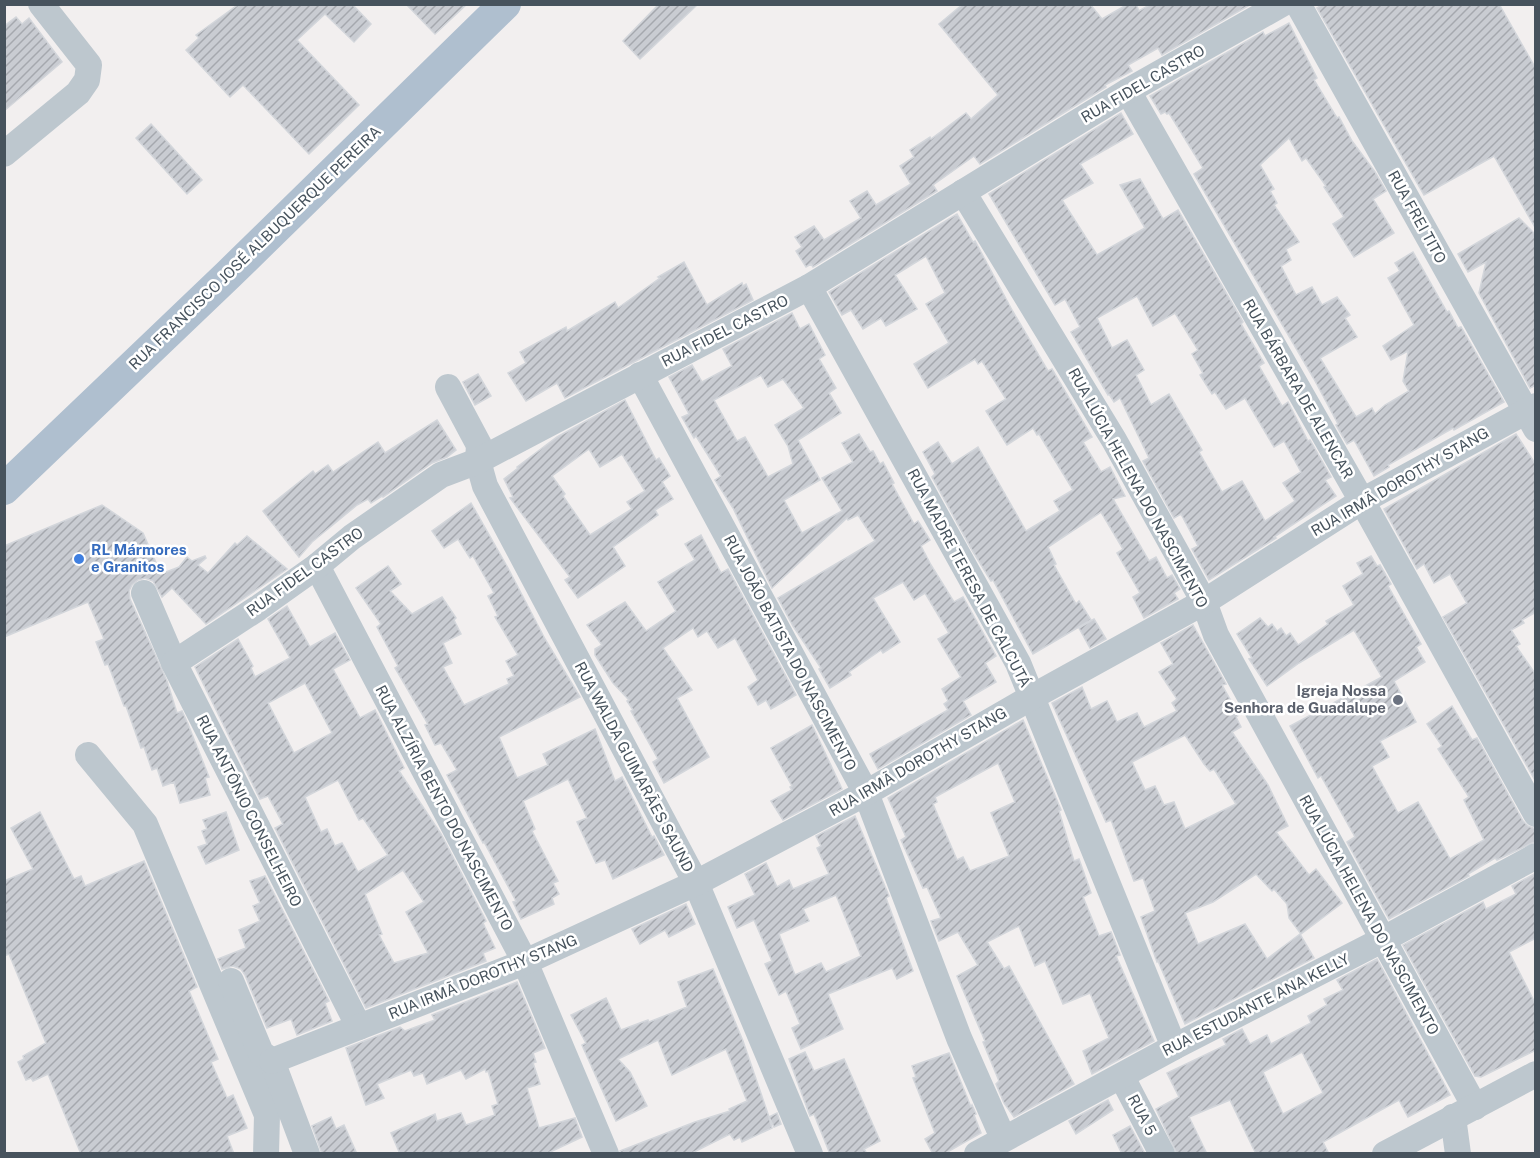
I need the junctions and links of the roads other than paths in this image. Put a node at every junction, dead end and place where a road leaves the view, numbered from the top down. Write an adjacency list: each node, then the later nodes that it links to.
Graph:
1 (41, 4): 6 (street)
2 (505, 4): 13 (main road, RUA FRANCISCO JOSÉ ALBUQUERQUE PEREIRA)
3 (1282, 4): 5 (street, RUA FIDEL CASTRO)
4 (1298, 4): 11 (street, RUA FREI TITO)
5 (1128, 91): 7 (street, RUA FIDEL CASTRO); 14 (street, RUA BÁRBARA DE ALENCAR)
6 (4, 154)
7 (963, 192): 8 (street, RUA FIDEL CASTRO); 17 (street, RUA LÚCIA HELENA DO NASCIMENTO)
8 (809, 287): 9 (street, RUA FIDEL CASTRO); 19 (street, RUA MADRE TERESA DE CALCUTÁ)
9 (640, 375): 12 (street, RUA FIDEL CASTRO); 21 (street, RUA JOÃO BATISTA DO NASCIMENTO)
10 (448, 387): 12 (street, RUA WALDA GUIMARÃES SAUND)
11 (1532, 416): 14 (street, RUA IRMÃ DOROTHY STANG)
12 (478, 461): 15 (street, RUA FIDEL CASTRO); 24 (street, RUA WALDA GUIMARÃES SAUND)
13 (4, 489)
14 (1362, 501): 17 (street, RUA IRMÃ DOROTHY STANG); 22 (street, RUA BÁRBARA DE ALENCAR)
15 (317, 566): 18 (street, RUA FIDEL CASTRO); 26 (street, RUA ALZÍRIA BENTO DO NASCIMENTO)
16 (144, 593): 18 (street, RUA ANTÔNIO CONSELHEIRO)
17 (1204, 602): 19 (street, RUA IRMÃ DOROTHY STANG); 25 (street, RUA LÚCIA HELENA DO NASCIMENTO)
18 (174, 663): 28 (street, RUA ANTÔNIO CONSELHEIRO)
19 (1032, 697): 21 (street, RUA IRMÃ DOROTHY STANG); 29 (street, RUA MADRE TERESA DE CALCUTÁ)
20 (88, 755): 35 (street)
21 (866, 793): 24 (street, RUA IRMÃ DOROTHY STANG); 34 (street, RUA JOÃO BATISTA DO NASCIMENTO)
22 (1536, 814)
23 (1536, 856): 25 (street, RUA ESTUDANTE ANA KELLY)
24 (696, 884): 26 (street, RUA IRMÃ DOROTHY STANG); 38 (street, RUA WALDA GUIMARÃES SAUND)
25 (1382, 940): 29 (street, RUA ESTUDANTE ANA KELLY); 33 (street, RUA LÚCIA HELENA DO NASCIMENTO)
26 (525, 962): 28 (street, RUA IRMÃ DOROTHY STANG); 37 (street, RUA ALZÍRIA BENTO DO NASCIMENTO)
27 (231, 981): 30 (street)
28 (359, 1028): 30 (street, RUA IRMÃ DOROTHY STANG)
29 (1174, 1047): 32 (street, RUA ESTUDANTE ANA KELLY)
30 (272, 1061): 36 (street)
31 (1536, 1074): 33 (street)
32 (1122, 1077): 34 (street, RUA ESTUDANTE ANA KELLY); 40 (street, RUA 5)
33 (1464, 1112): 41 (street); 42 (street)
34 (1003, 1138): 39 (street, RUA ESTUDANTE ANA KELLY)
35 (266, 1154)
36 (307, 1154)
37 (606, 1154)
38 (810, 1154)
39 (977, 1154)
40 (1162, 1154)
41 (1385, 1154)
42 (1458, 1154)

